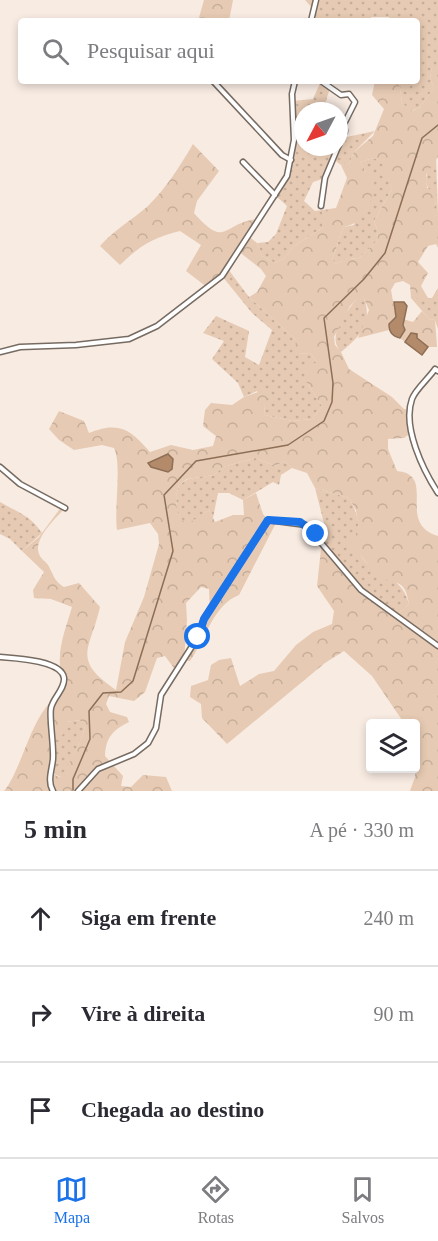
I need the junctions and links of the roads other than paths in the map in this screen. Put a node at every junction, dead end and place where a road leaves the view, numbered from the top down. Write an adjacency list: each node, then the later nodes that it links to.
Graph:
1 (316, 0): 2 (street)
2 (312, 18)
3 (216, 84): 8 (street)
4 (294, 84): 8 (street)
5 (325, 84): 6 (street)
6 (348, 116)
7 (334, 156): 11 (street)
8 (291, 160): 10 (street)
9 (243, 162): 10 (street)
10 (275, 195): 12 (street)
11 (321, 206)
12 (0, 352)
13 (438, 371): 15 (street)
14 (0, 467): 16 (street)
15 (438, 493)
16 (65, 508)
17 (438, 646): 20 (street)
18 (0, 657): 19 (street)
19 (53, 791)
20 (78, 791)

